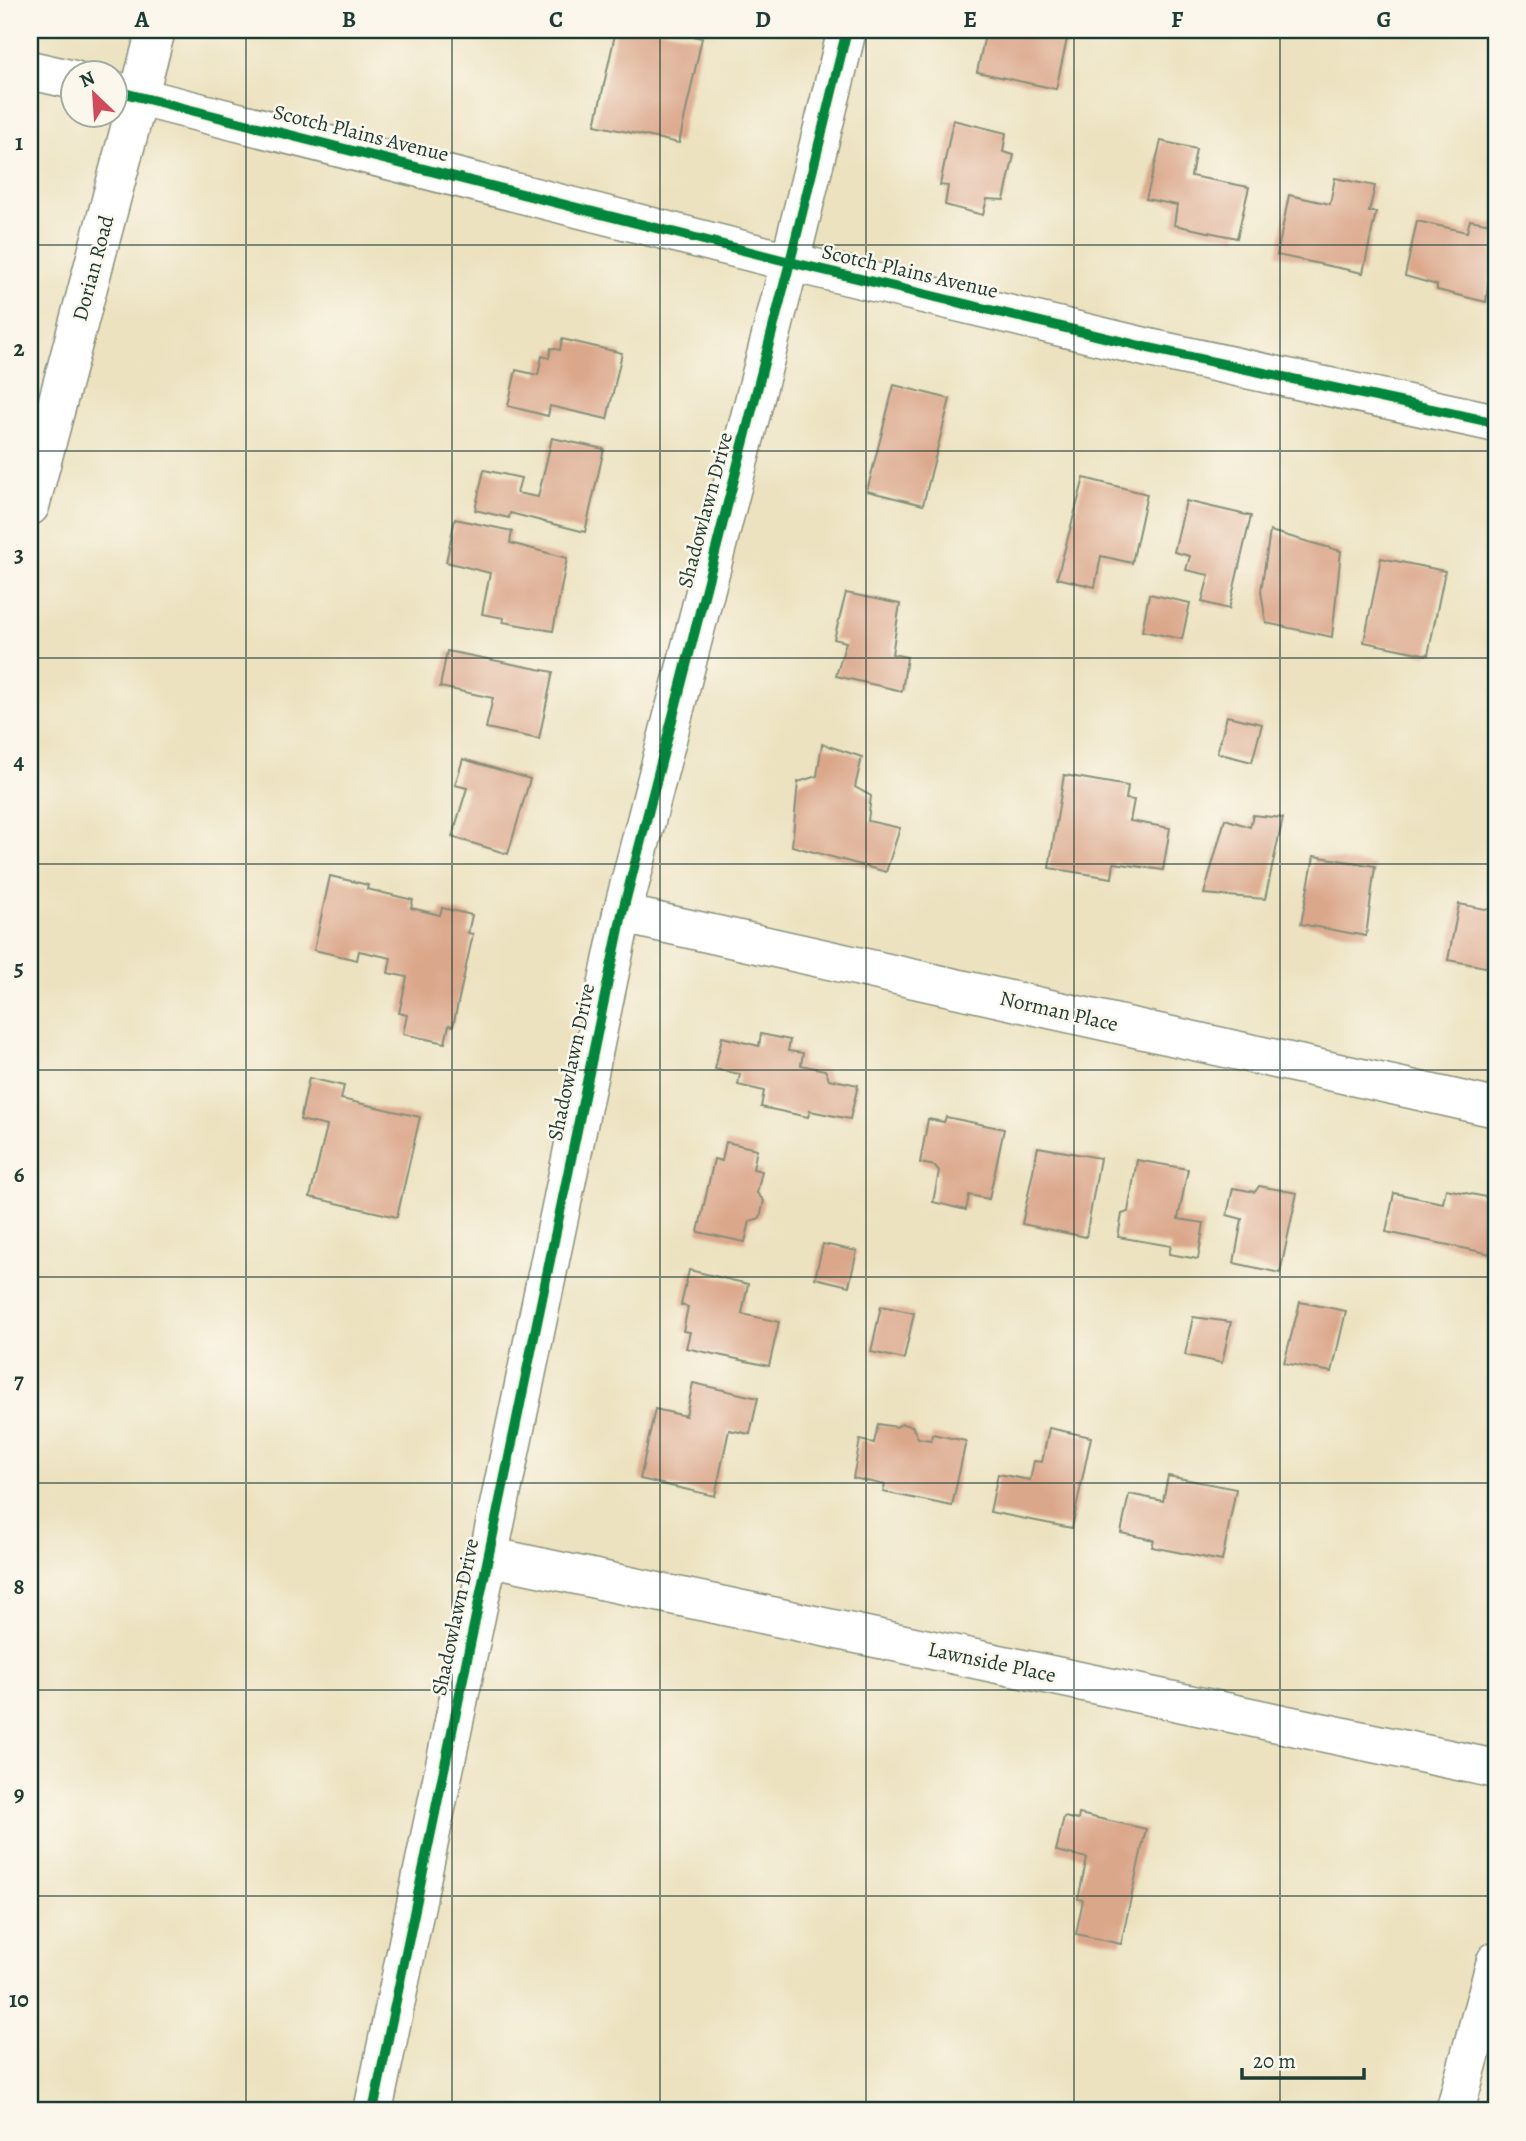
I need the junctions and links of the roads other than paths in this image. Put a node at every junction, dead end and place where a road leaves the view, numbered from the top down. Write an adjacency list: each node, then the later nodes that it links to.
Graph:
1 (156, 30): 5 (street, Dorian Road)
2 (847, 30): 8 (street, Shadowlawn Drive)
3 (30, 70): 4 (street)
4 (60, 77)
5 (130, 86)
6 (130, 94): 8 (street, Scotch Plains Avenue)
7 (118, 130): 10 (street, Dorian Road)
8 (790, 262): 9 (street, Scotch Plains Avenue); 11 (street, Shadowlawn Drive)
9 (1496, 423)
10 (30, 506)
11 (622, 914): 12 (street, Norman Place); 13 (street, Shadowlawn Drive)
12 (1496, 1108)
13 (487, 1556): 14 (street, Lawnside Place); 16 (street, Shadowlawn Drive)
14 (1496, 1769)
15 (1496, 1961): 17 (street)
16 (373, 2111)
17 (1455, 2111)

